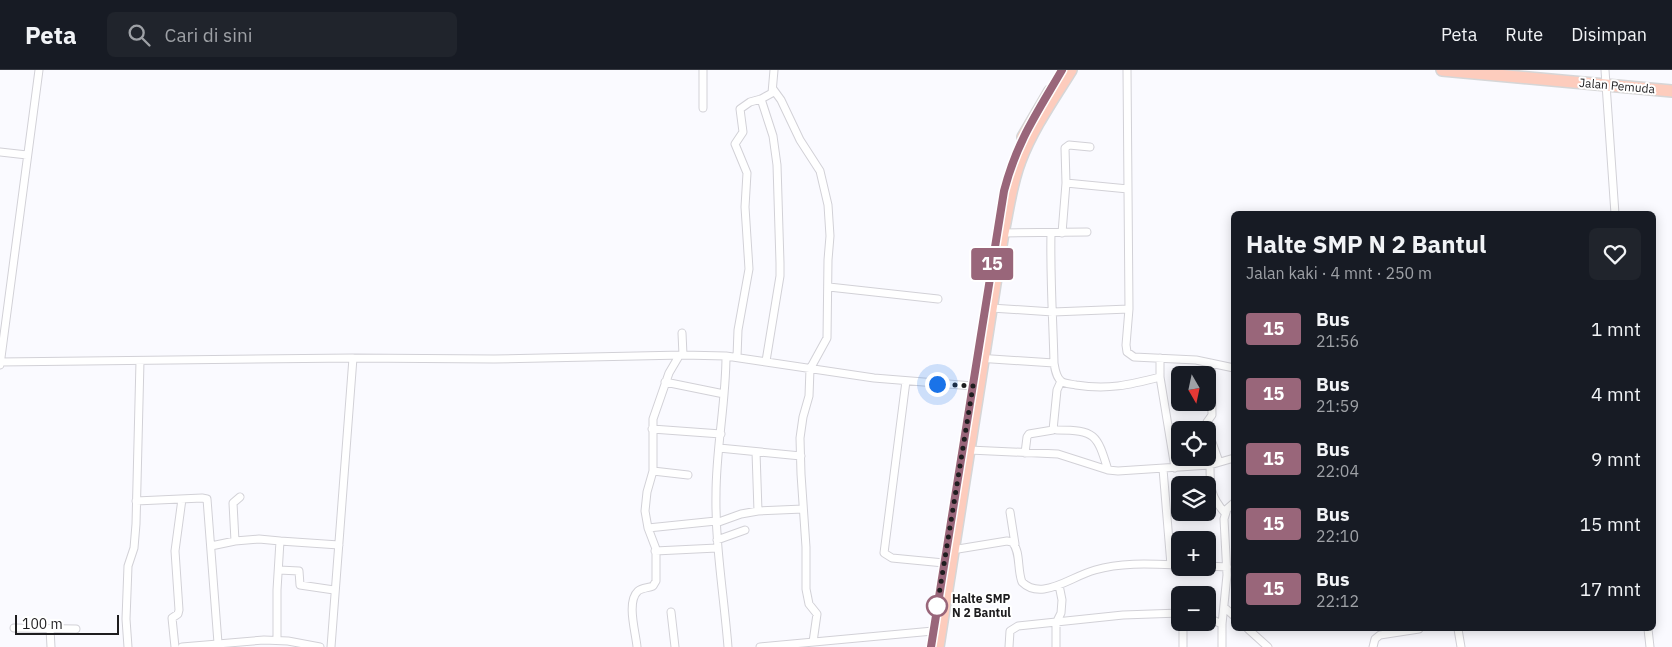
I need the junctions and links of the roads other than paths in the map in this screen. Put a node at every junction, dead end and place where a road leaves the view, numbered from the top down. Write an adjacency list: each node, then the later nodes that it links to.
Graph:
1 (39, 70): 16 (street)
2 (703, 70): 13 (street)
3 (774, 70): 10 (street)
4 (1062, 70): 34 (main road)
5 (1071, 70): 21 (main road)
6 (1127, 70): 18 (street)
7 (1442, 70): 9 (main road, Jalan Pemuda)
8 (1605, 70): 9 (street)
9 (1606, 85): 11 (main road, Jalan Pemuda); 19 (street)
10 (773, 89): 12 (street); 24 (street)
11 (1672, 91)
12 (761, 99): 32 (street); 37 (street)
13 (703, 108)
14 (1090, 147): 17 (street)
15 (0, 152): 16 (street)
16 (27, 155): 40 (street)
17 (1066, 183): 18 (street); 23 (street)
18 (1128, 190): 27 (street)
19 (1615, 211)
20 (1087, 232): 23 (street)
21 (1003, 233): 22 (street); 26 (main road)
22 (1051, 233): 23 (street); 28 (street)
23 (1062, 233)
24 (828, 287): 25 (street); 42 (street)
25 (938, 299)
26 (991, 308): 28 (street); 34 (main road)
27 (1129, 309): 28 (street); 35 (street)
28 (1053, 312): 38 (street)
29 (682, 333): 30 (street)
30 (681, 355): 31 (street); 33 (street); 46 (street)
31 (726, 356): 32 (street); 48 (street)
32 (737, 357): 37 (street)
33 (353, 358): 36 (street); 83 (street)
34 (980, 358): 38 (street); 47 (main road); 54 (main road)
35 (1160, 358): 39 (street); 43 (street)
36 (140, 361): 40 (street); 70 (street)
37 (766, 361): 42 (street)
38 (1054, 363): 45 (street)
39 (1211, 363): 41 (street); 49 (street)
40 (0, 364)
41 (1231, 367)
42 (810, 369): 44 (street); 57 (street)
43 (1160, 377): 45 (street); 64 (street)
44 (906, 381): 47 (street); 87 (street)
45 (1060, 381): 56 (street)
46 (665, 382): 48 (street); 50 (street)
47 (973, 386): 87 (main road)
48 (724, 394): 52 (street)
49 (1209, 421)
50 (652, 429): 52 (street); 66 (street)
51 (1057, 430): 65 (street)
52 (721, 434): 53 (street)
53 (719, 448): 55 (street); 76 (street)
54 (968, 450): 56 (street); 85 (main road)
55 (756, 452): 57 (street); 73 (street)
56 (1026, 452): 65 (street)
57 (801, 456): 72 (street)
58 (1216, 456): 60 (street)
59 (1231, 459): 60 (street)
60 (1218, 462)
61 (1199, 466): 64 (street)
62 (1210, 466): 75 (street)
63 (1163, 468): 64 (street); 65 (street); 88 (street)
64 (1176, 468)
65 (1108, 470)
66 (654, 471): 67 (street); 77 (street)
67 (688, 475)
68 (240, 497): 79 (street)
69 (182, 498): 70 (street); 84 (street); 116 (street)
70 (136, 501): 115 (street)
71 (1231, 505): 75 (street)
72 (803, 509): 73 (street); 112 (street)
73 (758, 511): 76 (street)
74 (1010, 512): 82 (street)
75 (1225, 514): 90 (street)
76 (716, 522): 77 (street); 81 (street)
77 (648, 528): 86 (street)
78 (745, 530): 81 (street)
79 (235, 541): 80 (street); 84 (street)
80 (280, 541): 83 (street); 91 (street)
81 (717, 544): 86 (street); 122 (street)
82 (1015, 544): 85 (street); 92 (street)
83 (338, 545): 93 (street)
84 (211, 546): 111 (street)
85 (952, 550): 125 (main road)
86 (656, 551): 120 (street)
87 (944, 563): 104 (main road)
88 (1171, 565): 92 (street)
89 (1216, 566): 90 (street)
90 (1227, 567): 94 (street)
91 (278, 570): 93 (street); 110 (street)
92 (1059, 584): 99 (street)
93 (334, 590): 119 (street)
94 (1224, 609): 97 (street); 100 (street)
95 (671, 612): 121 (street)
96 (1171, 613): 99 (street)
97 (1231, 614)
98 (1216, 621): 100 (street)
99 (1056, 623): 126 (street); 127 (street)
100 (1222, 624): 129 (street)
101 (14, 628): 102 (street)
102 (50, 628): 103 (street); 114 (street)
103 (76, 629)
104 (933, 631): 112 (street); 124 (main road)
105 (1183, 631): 128 (street)
106 (1250, 631): 130 (street)
107 (1406, 631): 131 (street)
108 (1458, 631): 132 (street)
109 (1648, 631): 133 (street)
110 (277, 640): 111 (street); 118 (street)
111 (218, 643): 113 (street)
112 (809, 644): 123 (street)
113 (206, 646): 117 (street)
114 (51, 647)
115 (128, 647)
116 (175, 647)
117 (182, 647)
118 (320, 647)
119 (330, 647)
120 (637, 647)
121 (675, 647)
122 (728, 647)
123 (760, 647)
124 (931, 647)
125 (938, 647)
126 (1009, 647)
127 (1056, 647)
128 (1183, 647)
129 (1222, 647)
130 (1268, 647)
131 (1373, 647)
132 (1461, 647)
133 (1650, 647)

